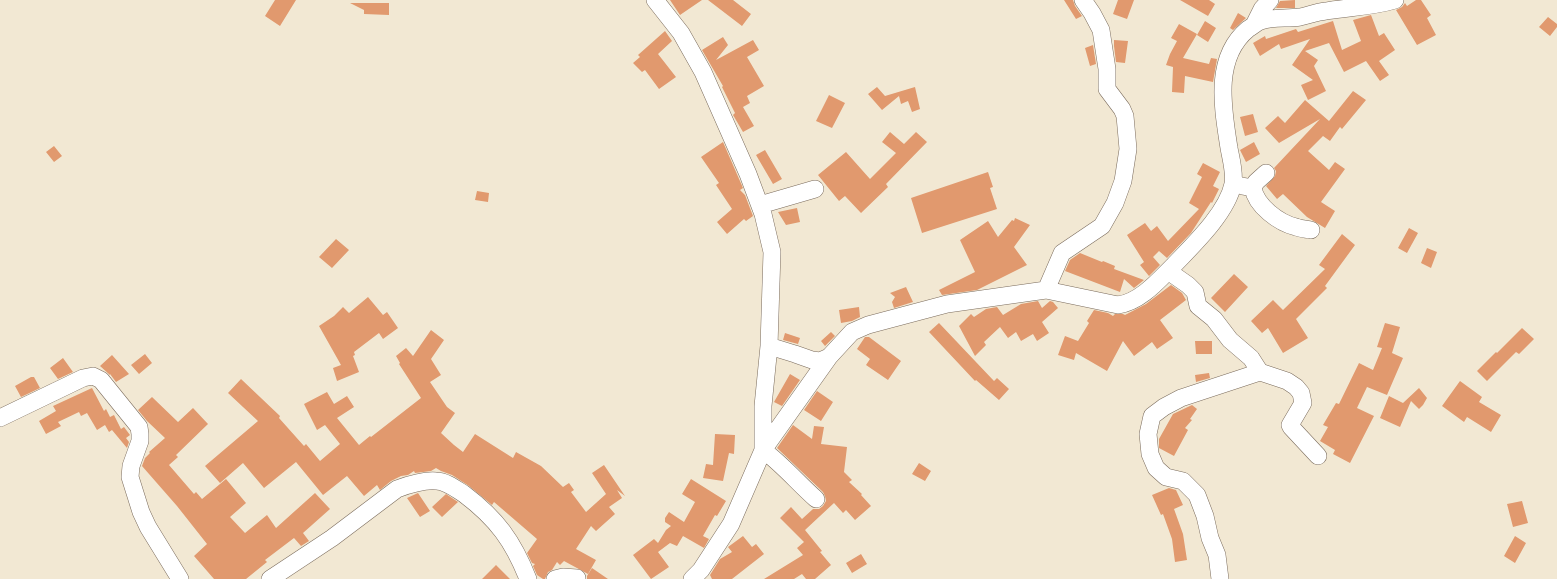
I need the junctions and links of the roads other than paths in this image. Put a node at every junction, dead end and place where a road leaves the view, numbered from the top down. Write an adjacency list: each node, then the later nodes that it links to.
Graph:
1 (655, 0): 10 (street)
2 (1083, 0): 13 (street)
3 (1270, 0): 5 (street)
4 (1395, 0): 5 (street)
5 (1254, 25): 7 (street)
6 (1266, 172): 8 (street)
7 (1233, 184): 8 (street); 12 (street)
8 (1253, 188): 11 (street)
9 (815, 189): 10 (street)
10 (760, 205): 14 (street)
11 (1311, 230)
12 (1168, 271): 13 (street); 16 (street)
13 (1046, 290): 15 (street)
14 (769, 346): 15 (street); 18 (street)
15 (829, 357): 18 (street)
16 (1260, 372): 19 (street); 27 (street)
17 (0, 418): 23 (street)
18 (762, 450): 20 (street); 21 (street)
19 (1318, 456)
20 (816, 499)
21 (701, 576)
22 (577, 578): 26 (street)
23 (180, 579)
24 (270, 579): 25 (street)
25 (528, 579)
26 (554, 579)
27 (1220, 579)

